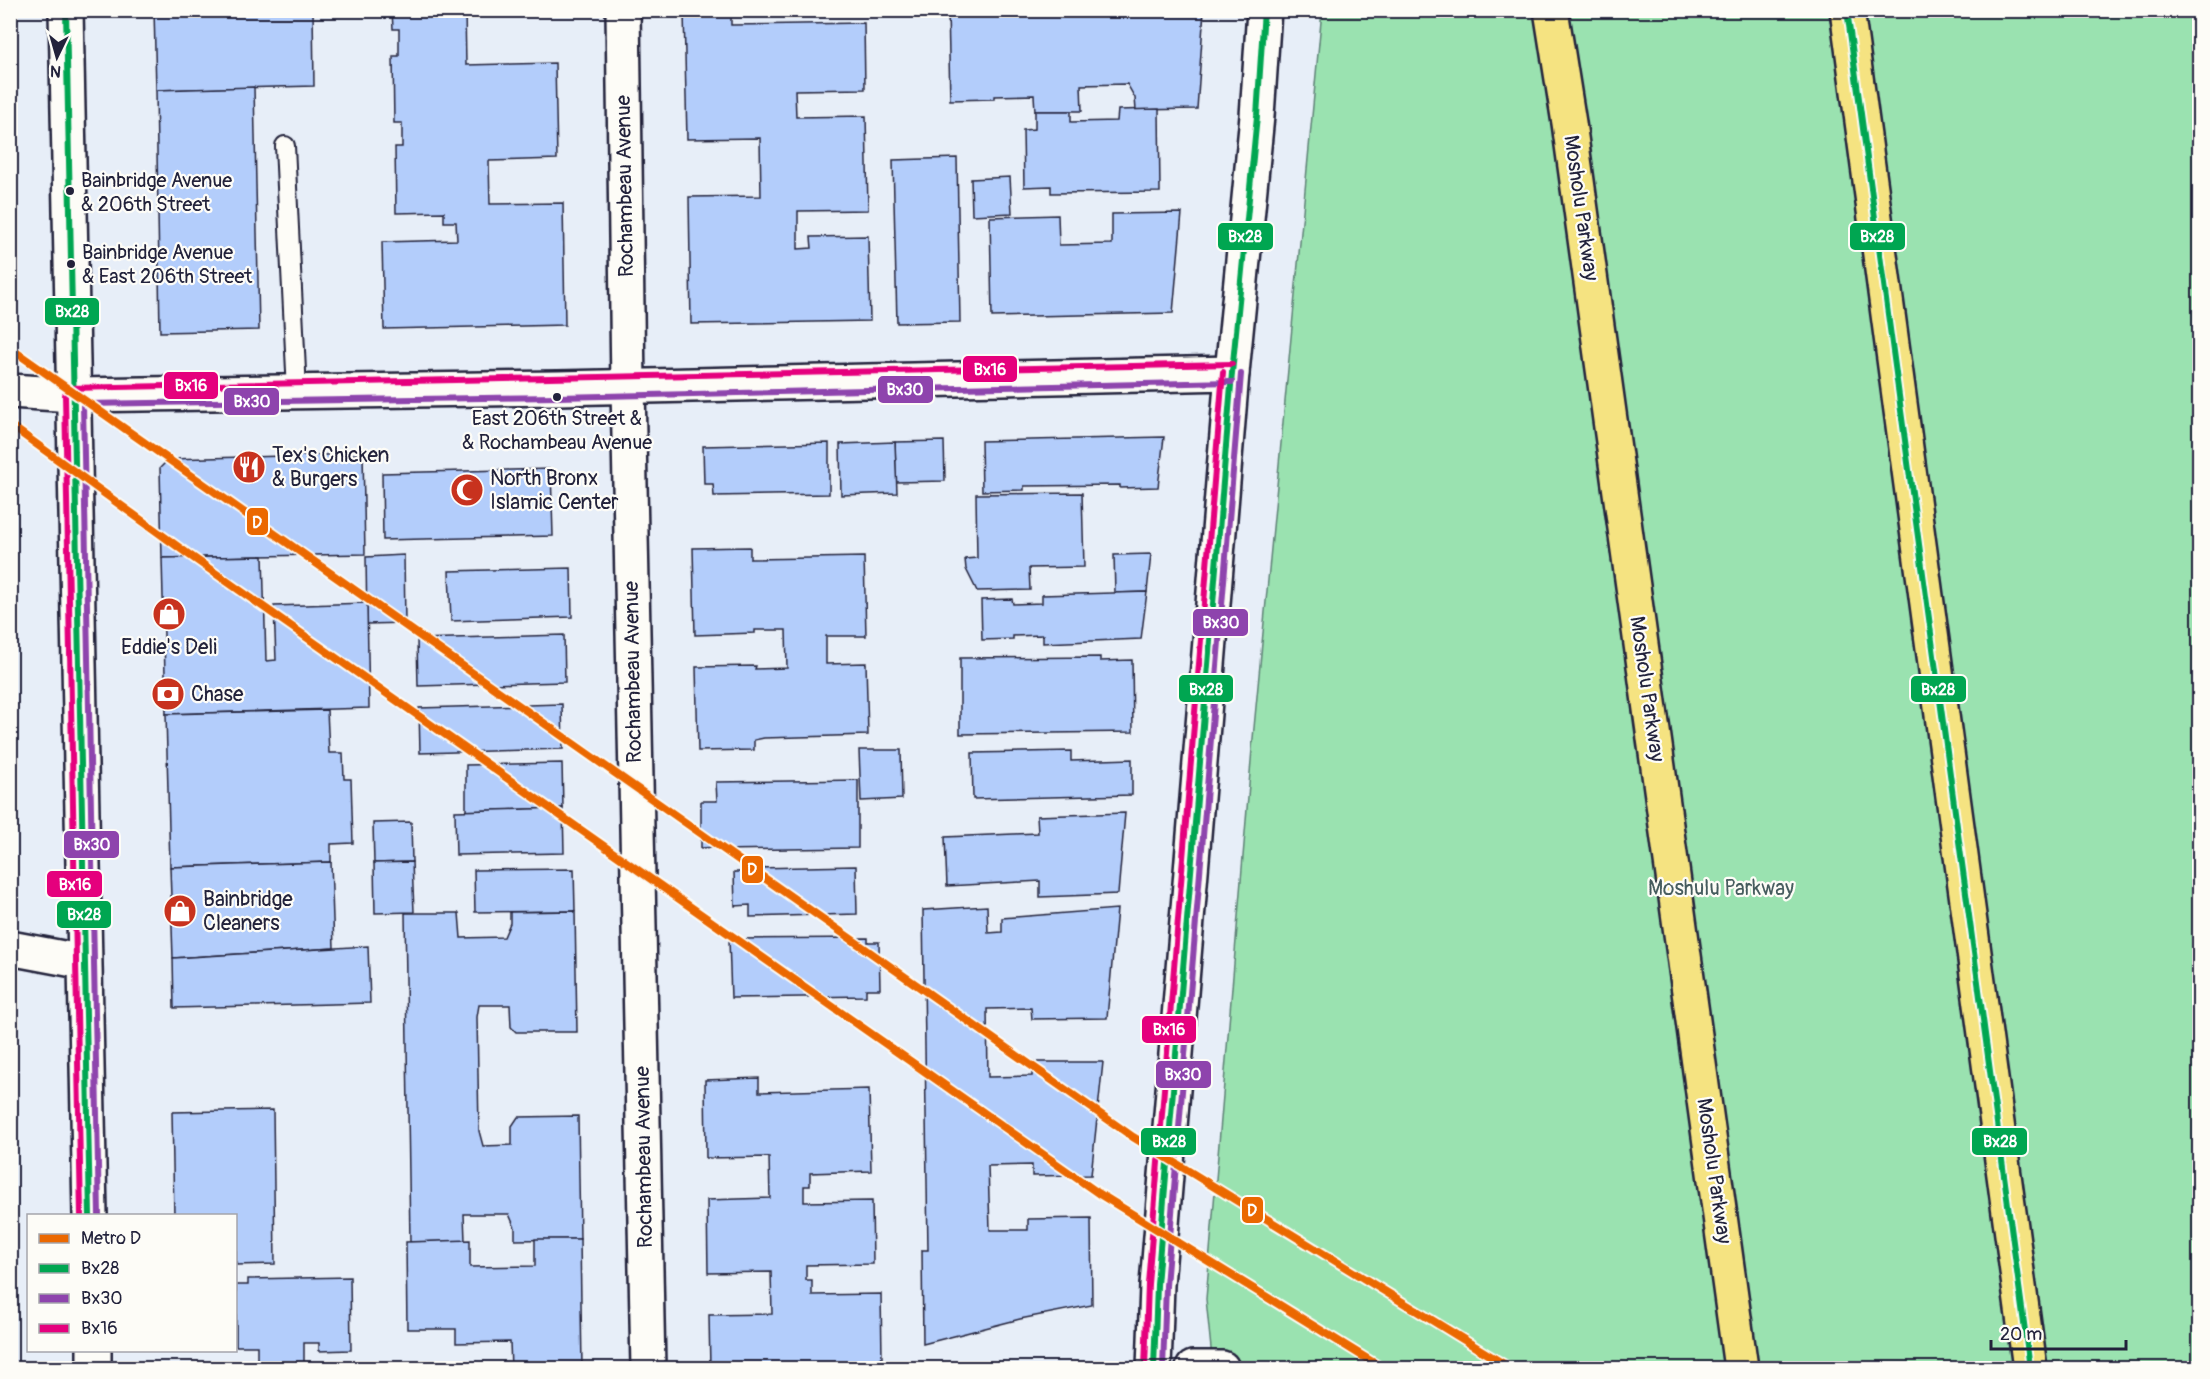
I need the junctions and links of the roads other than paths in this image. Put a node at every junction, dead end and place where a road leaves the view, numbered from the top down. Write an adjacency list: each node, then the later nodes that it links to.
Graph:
1 (66, 10): 11 (street)
2 (623, 10): 8 (street, Rochambeau Avenue)
3 (1264, 10): 7 (street)
4 (1551, 10): 21 (main road, Mosholu Parkway)
5 (1847, 10): 22 (main road)
6 (285, 146): 10 (lane)
7 (1232, 373): 8 (street); 18 (street)
8 (628, 387): 10 (street); 17 (street, Rochambeau Avenue)
9 (10, 391): 11 (street)
10 (297, 392): 11 (street)
11 (74, 395): 13 (street)
12 (10, 948): 13 (street)
13 (84, 962): 14 (street)
14 (90, 1214)
15 (94, 1352): 16 (street)
16 (94, 1368)
17 (648, 1368)
18 (1154, 1368)
19 (1193, 1368): 20 (street)
20 (1222, 1368)
21 (1741, 1368)
22 (2030, 1368)

